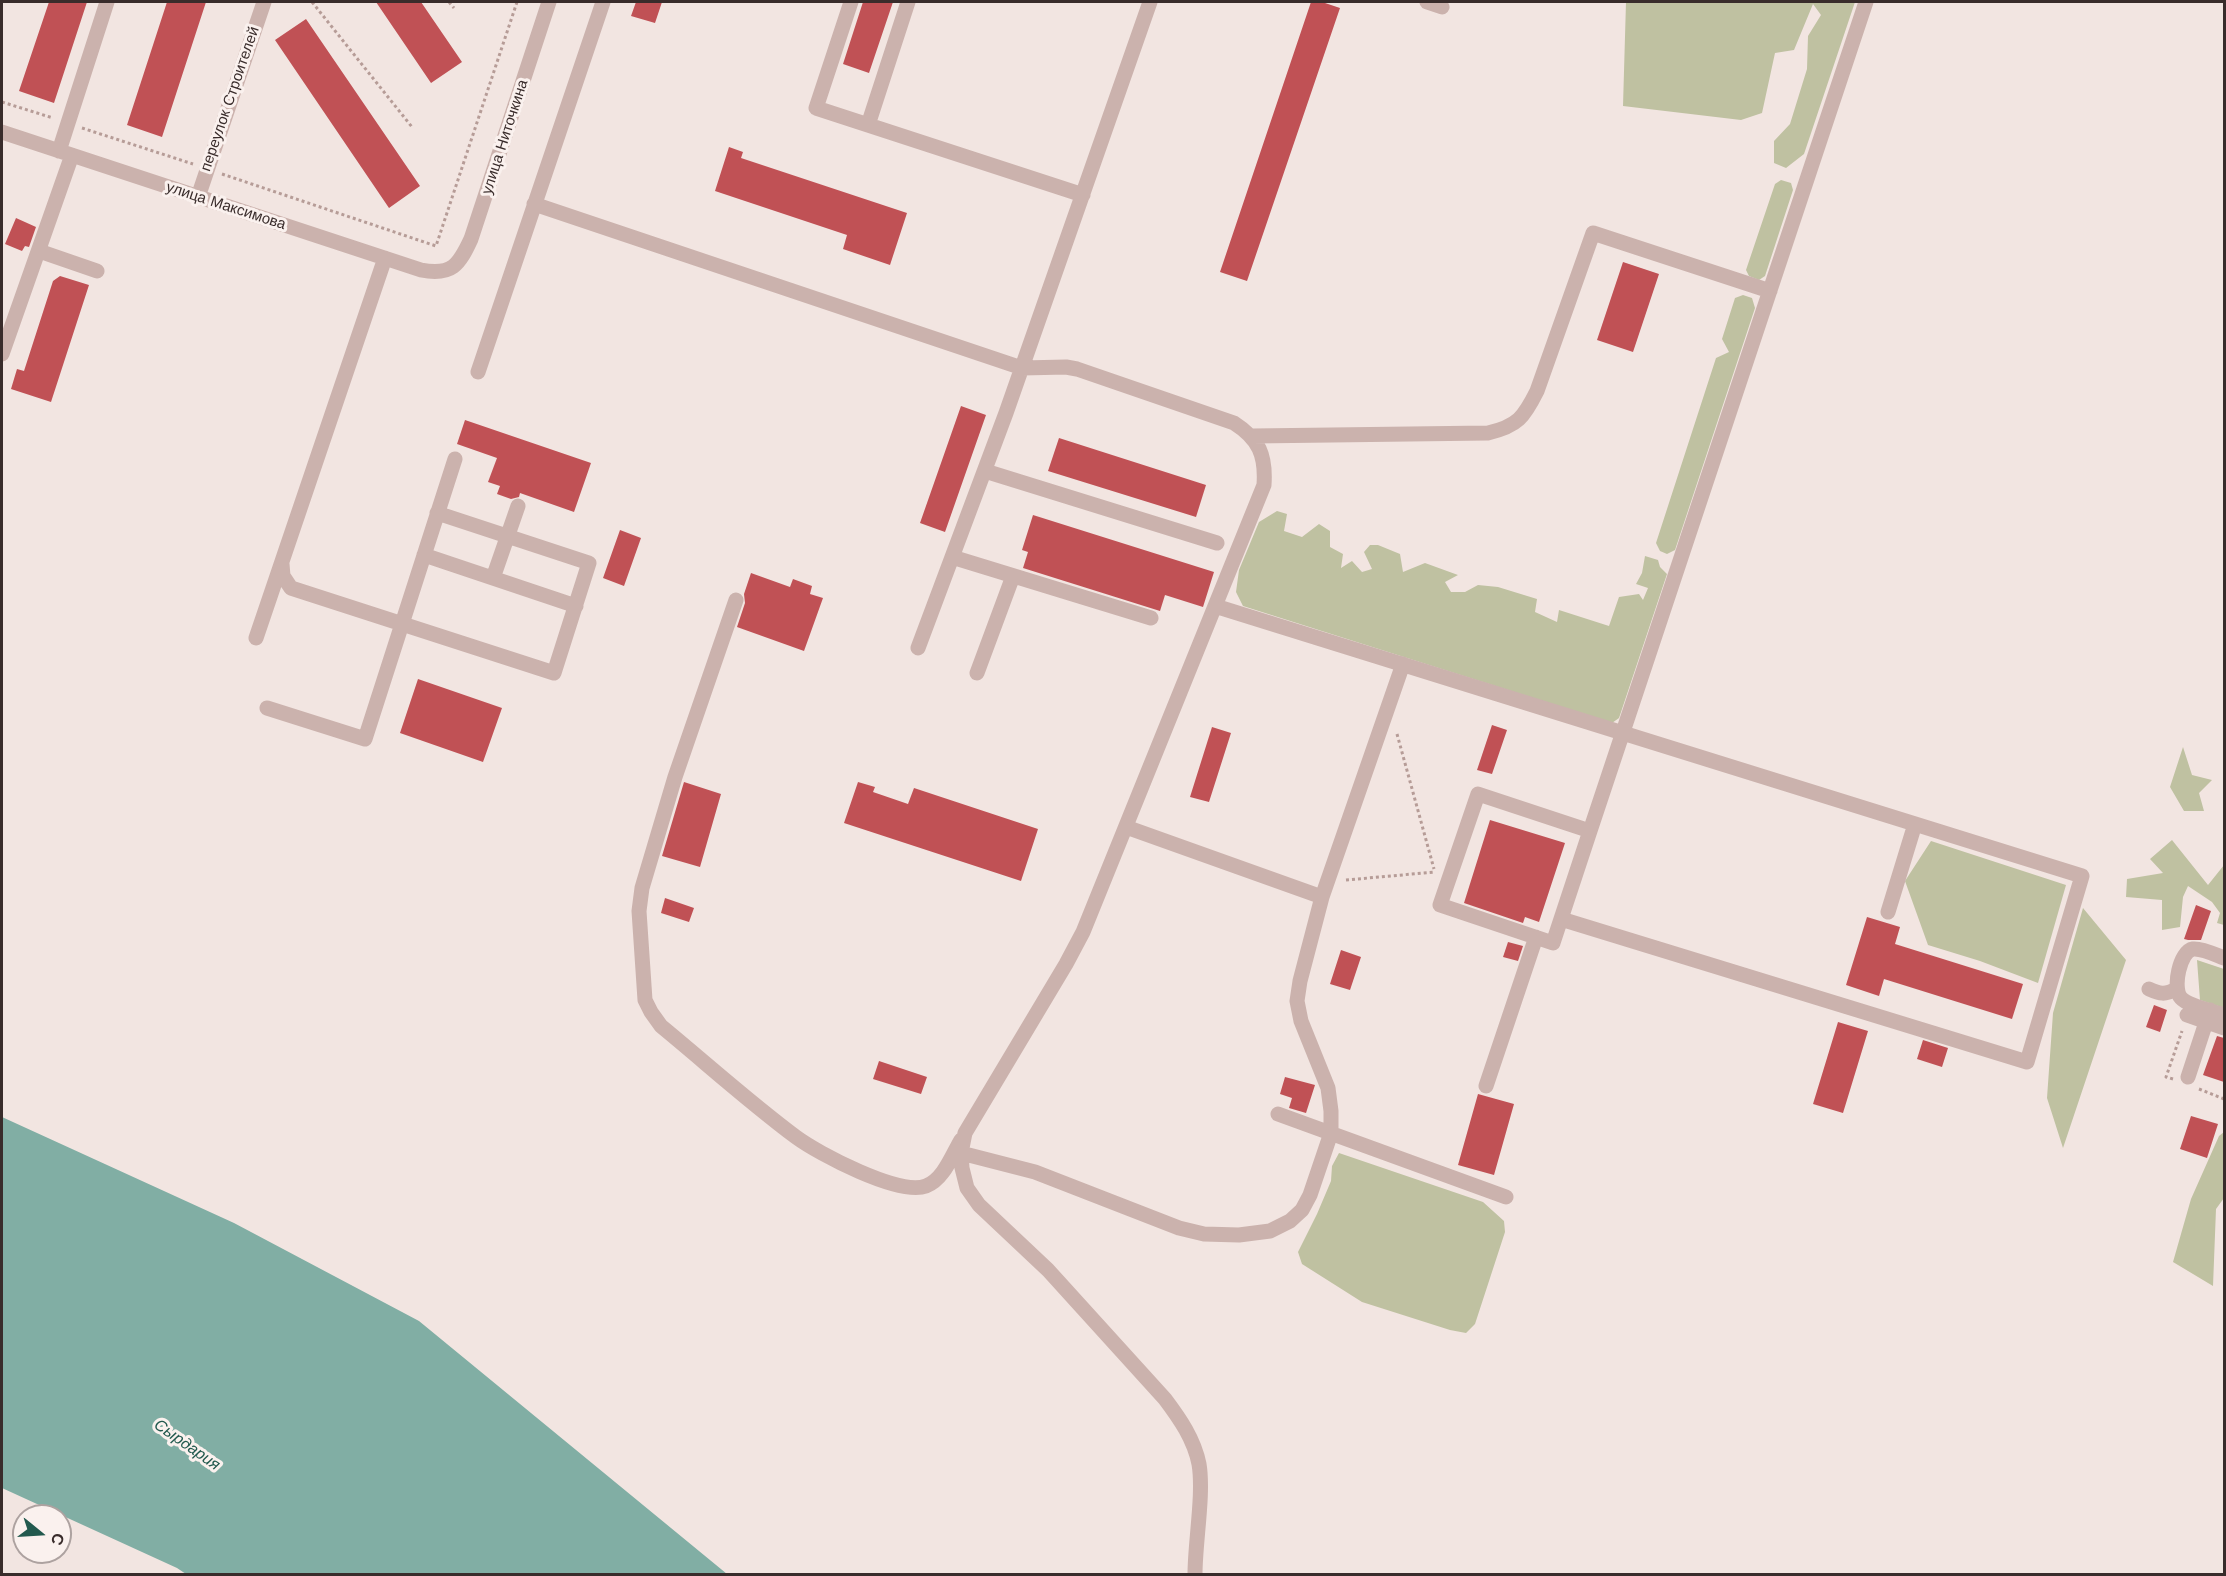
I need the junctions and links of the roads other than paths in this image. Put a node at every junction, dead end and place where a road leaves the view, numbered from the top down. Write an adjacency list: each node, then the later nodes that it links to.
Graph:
1 (107, 2): 13 (street)
2 (264, 2): 15 (street, переулок Строителей)
3 (549, 2): 19 (street, улица Ниточкина)
4 (603, 2): 16 (street)
5 (851, 2): 11 (street)
6 (908, 2): 11 (street)
7 (1150, 2): 14 (street)
8 (1427, 2): 10 (street)
9 (1866, 2): 21 (street)
10 (1442, 7)
11 (868, 125): 14 (street)
12 (2, 132): 13 (street, улица Максимова)
13 (66, 153): 15 (street, улица Максимова); 17 (street)
14 (1083, 195): 23 (street)
15 (198, 197): 18 (street, улица Максимова)
16 (534, 204): 23 (street); 24 (street)
17 (39, 251): 20 (street); 22 (street)
18 (385, 258): 19 (street, улица Максимова); 34 (street)
19 (452, 268)
20 (97, 271)
21 (1770, 291): 25 (street); 47 (street)
22 (2, 354)
23 (1022, 368): 25 (street); 27 (street)
24 (478, 372)
25 (1252, 436): 39 (street)
26 (454, 459): 29 (street)
27 (985, 471): 31 (street); 33 (street)
28 (518, 506): 30 (street)
29 (437, 513): 30 (street); 32 (street)
30 (508, 536): 36 (street); 38 (street)
31 (1216, 543)
32 (424, 555): 36 (street); 41 (street)
33 (952, 557): 35 (street); 43 (street)
34 (282, 564): 41 (street); 42 (street)
35 (1013, 576): 40 (street); 45 (street)
36 (493, 578): 38 (street)
37 (736, 600): 64 (street)
38 (576, 606): 41 (street)
39 (1215, 606): 44 (street); 49 (street)
40 (1151, 618)
41 (402, 624): 46 (street)
42 (256, 638)
43 (918, 648)
44 (1403, 664): 47 (street); 51 (street)
45 (978, 673)
46 (267, 708)
47 (1623, 732): 48 (street); 50 (street)
48 (1915, 824): 52 (street); 53 (street)
49 (1126, 826): 51 (street); 64 (street)
50 (1590, 831): 53 (street); 54 (street)
51 (1322, 897): 65 (street)
52 (1888, 912)
53 (1561, 919): 54 (street)
54 (1536, 937): 62 (street)
55 (2224, 958): 57 (street)
56 (2149, 989): 57 (street)
57 (2176, 989): 59 (street)
58 (2187, 1015): 59 (street)
59 (2214, 1016): 60 (street); 61 (street)
60 (2224, 1028)
61 (2188, 1077)
62 (1486, 1086)
63 (1278, 1114): 65 (street)
64 (965, 1133): 66 (street)
65 (1330, 1133): 66 (street); 67 (street)
66 (961, 1154): 68 (street)
67 (1506, 1197)
68 (1195, 1575)

